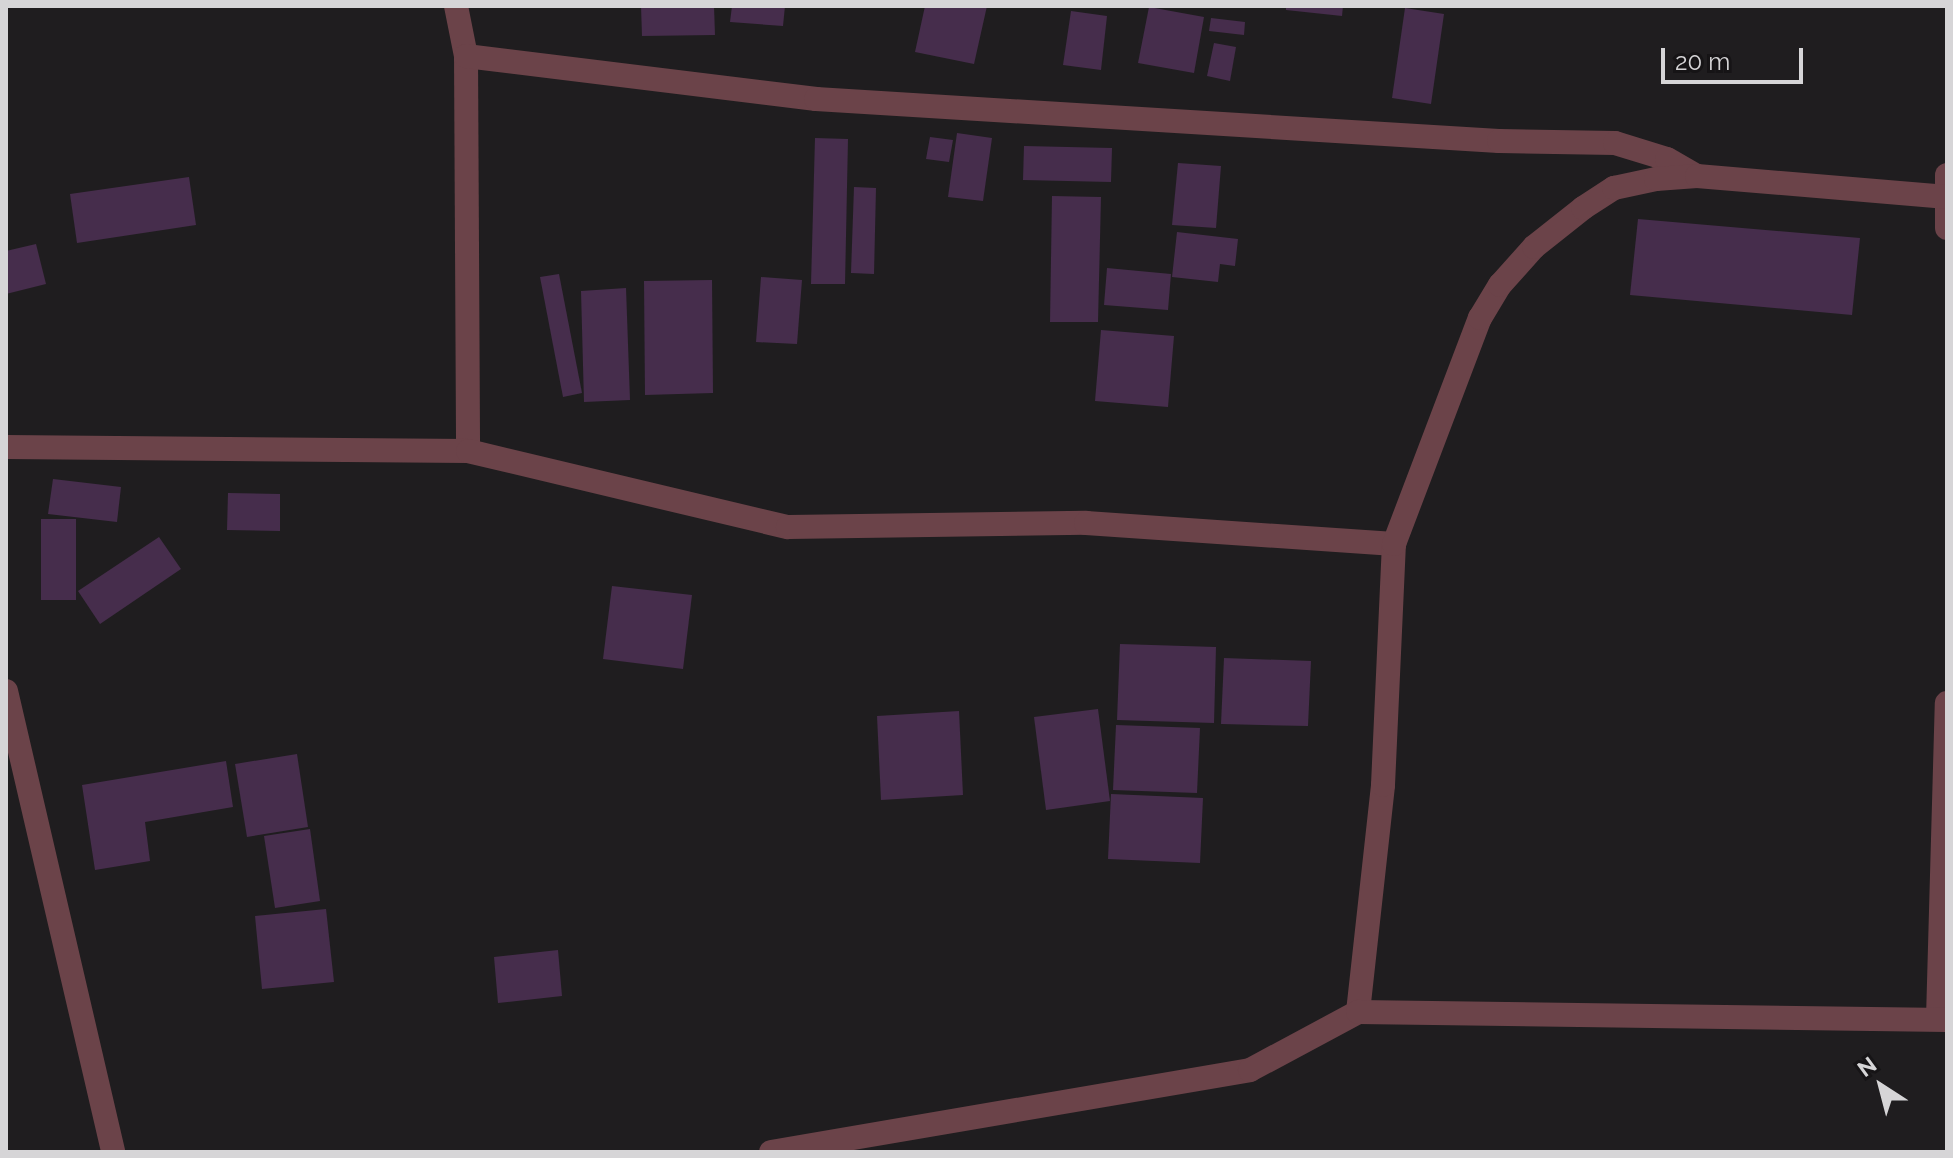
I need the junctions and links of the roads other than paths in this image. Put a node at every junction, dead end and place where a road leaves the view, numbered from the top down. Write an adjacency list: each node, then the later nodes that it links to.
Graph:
1 (456, 6): 2 (street)
2 (466, 56): 3 (street); 7 (street)
3 (1697, 176): 4 (street); 8 (street)
4 (1946, 189): 5 (street)
5 (1947, 228)
6 (6, 447): 7 (street)
7 (468, 451): 8 (street)
8 (1394, 544): 11 (street)
9 (6, 691): 13 (street)
10 (1947, 703): 12 (street)
11 (1358, 1012): 12 (street); 14 (street)
12 (1942, 1019)
13 (113, 1152)
14 (771, 1152)

